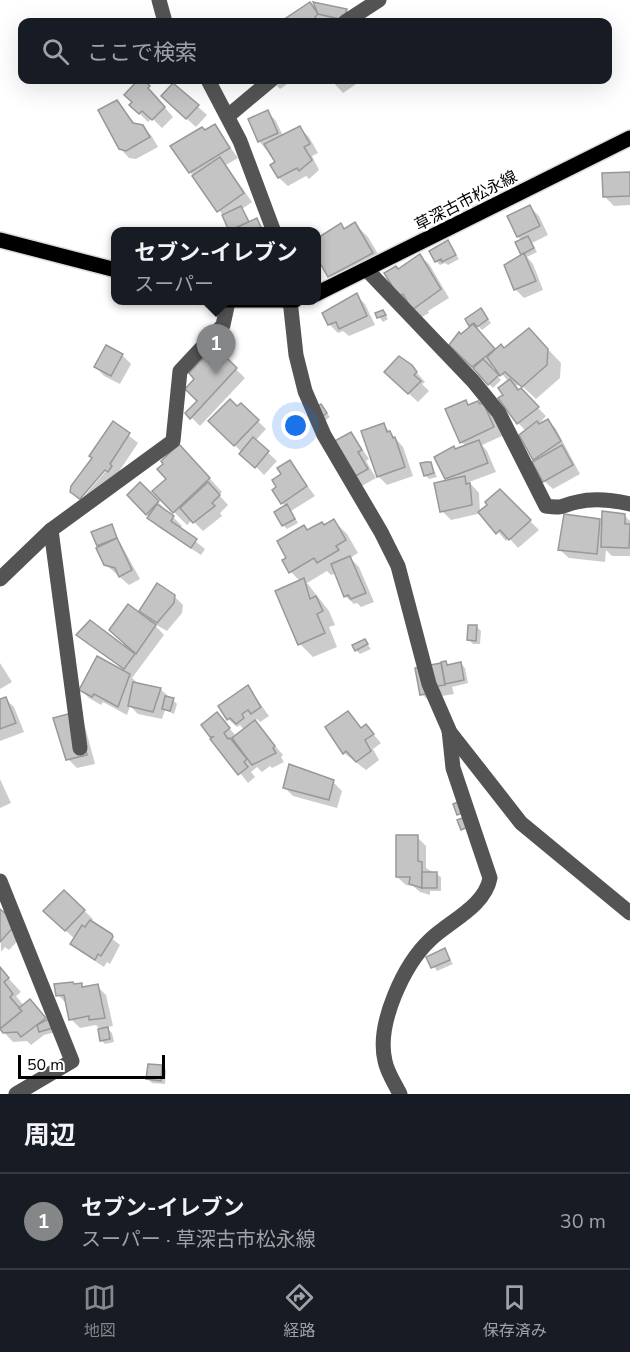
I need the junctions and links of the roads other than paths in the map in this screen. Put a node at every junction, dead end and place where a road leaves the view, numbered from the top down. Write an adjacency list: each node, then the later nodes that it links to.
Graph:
1 (159, 0): 3 (street)
2 (379, 0): 4 (street)
3 (164, 18)
4 (351, 18)
5 (210, 84): 7 (street)
6 (266, 84): 7 (street)
7 (228, 116): 9 (street)
8 (630, 138): 12 (main road, 草深古市松永線)
9 (272, 227)
10 (0, 240): 11 (main road)
11 (111, 269)
12 (367, 270): 13 (main road, 草深古市松永線); 16 (street)
13 (321, 292)
14 (226, 305): 17 (street)
15 (292, 305): 19 (street)
16 (630, 504)
17 (51, 530): 18 (street); 20 (street)
18 (0, 579)
19 (448, 730): 22 (street); 24 (street)
20 (80, 748)
21 (0, 881): 23 (street)
22 (630, 913)
23 (16, 1094)
24 (400, 1094)

